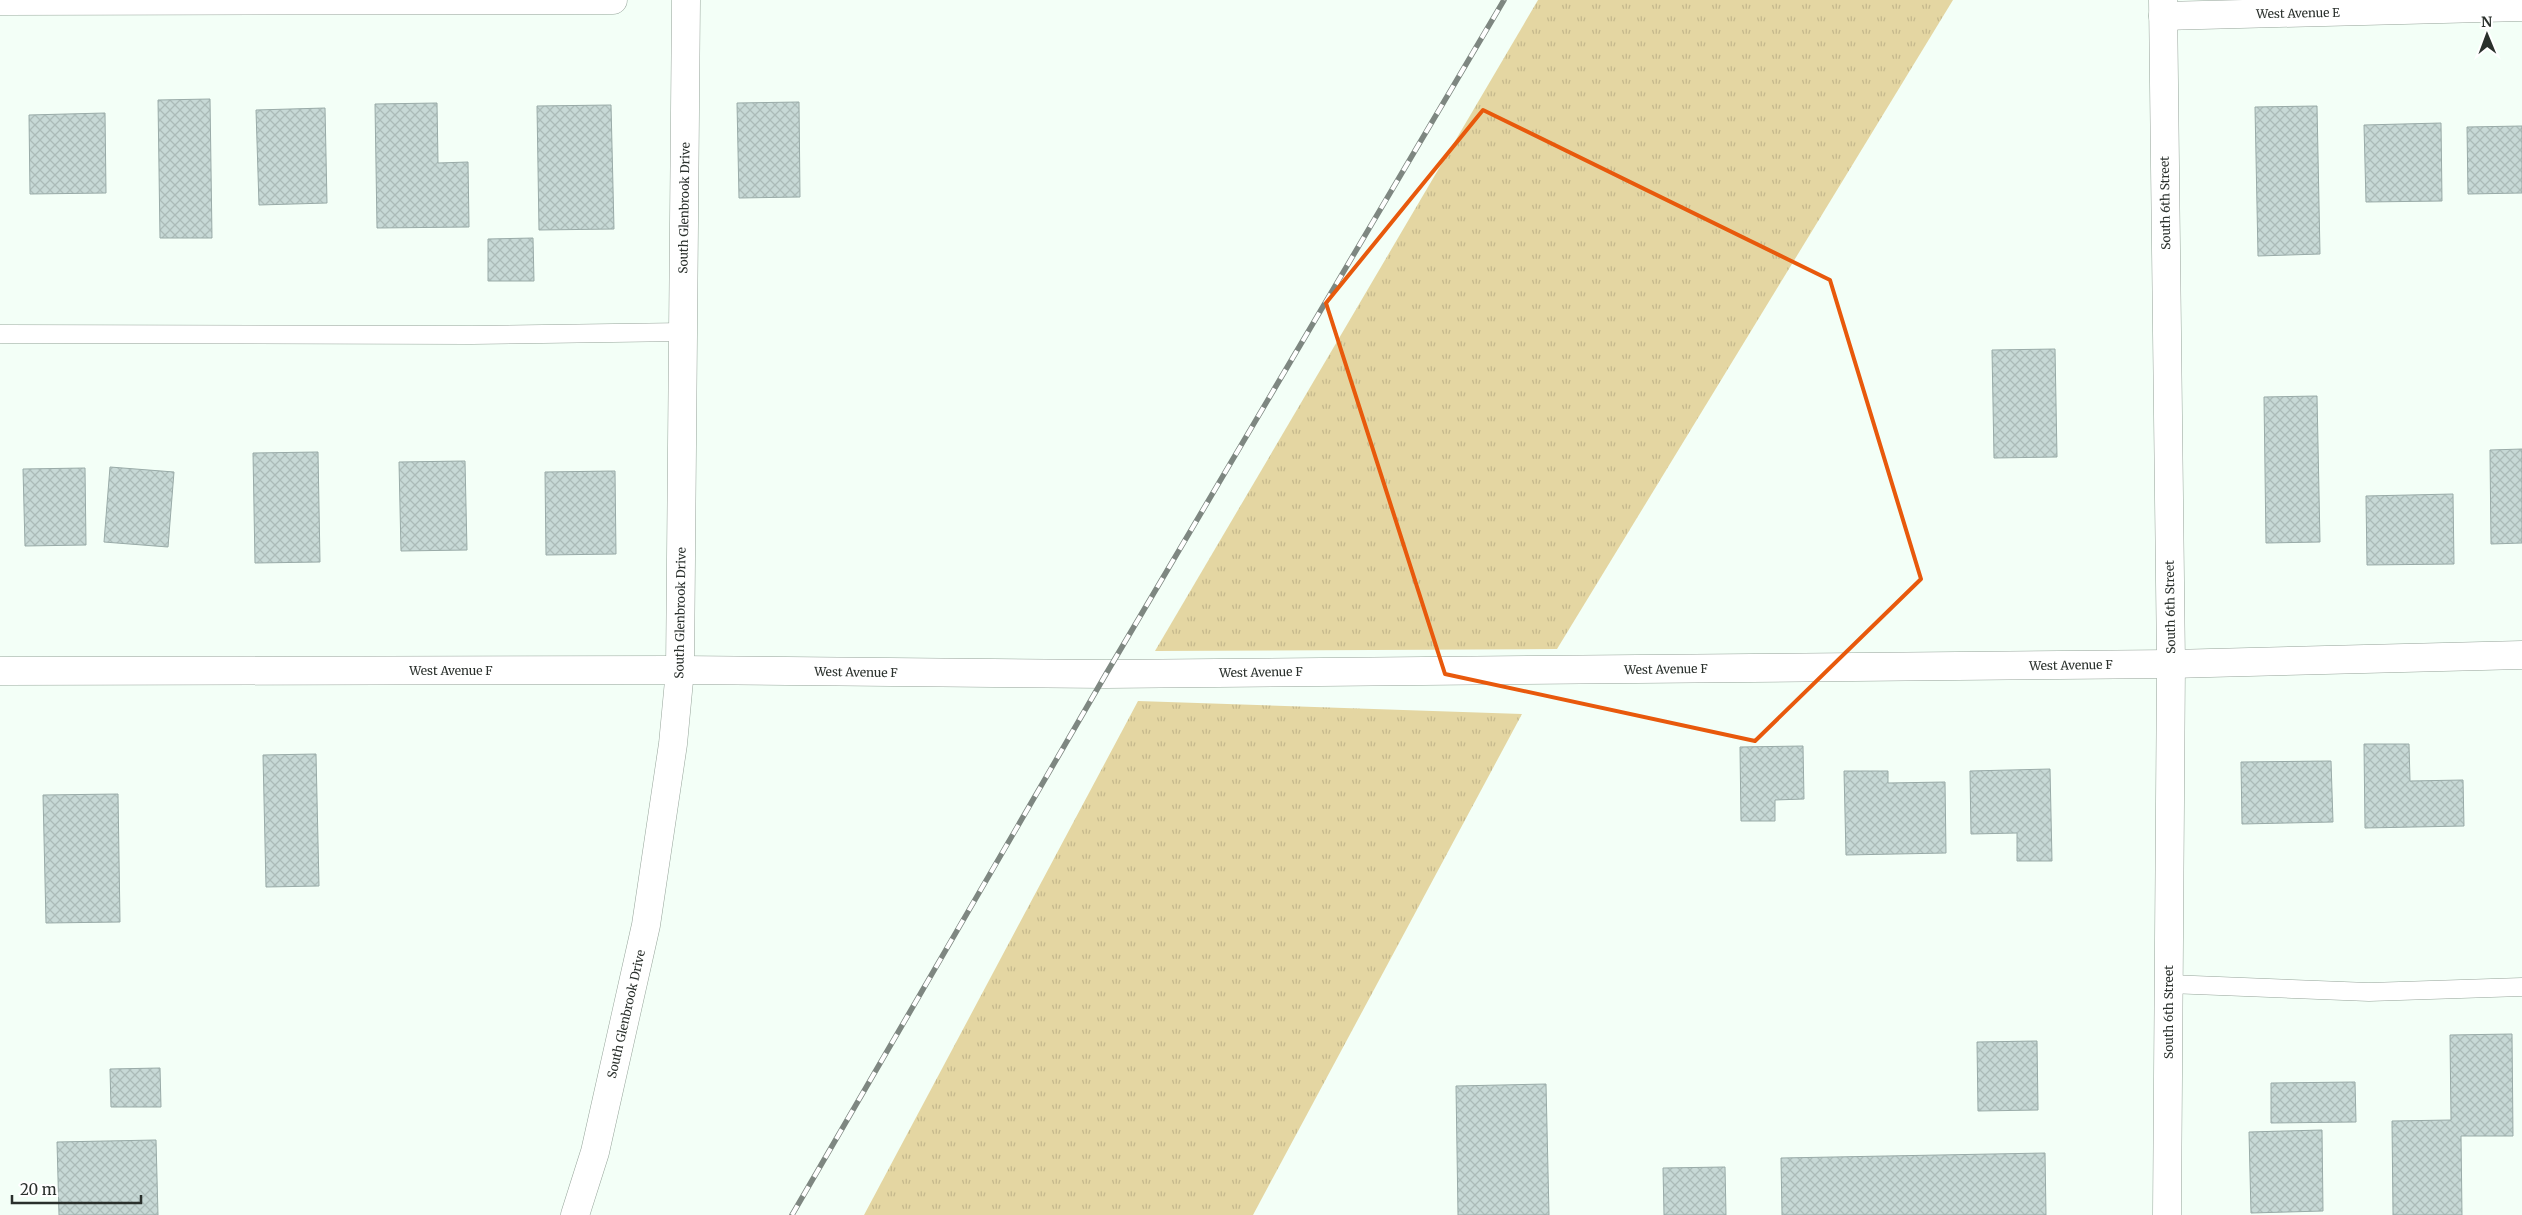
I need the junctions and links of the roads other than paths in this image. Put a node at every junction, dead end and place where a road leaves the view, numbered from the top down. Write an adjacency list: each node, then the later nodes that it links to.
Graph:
1 (613, 0): 3 (street)
2 (686, 0): 6 (street, South Glenbrook Drive)
3 (0, 1)
4 (2522, 7): 5 (street, West Avenue E)
5 (2163, 8): 9 (street, South 6th Street)
6 (683, 332): 7 (lane); 10 (street, South Glenbrook Drive)
7 (0, 334)
8 (2522, 655): 9 (street, West Avenue F)
9 (2171, 664): 10 (street, West Avenue F); 12 (street, South 6th Street)
10 (680, 670): 11 (street, West Avenue F); 14 (street, South Glenbrook Drive)
11 (0, 671)
12 (2169, 984): 13 (lane); 15 (street, South 6th Street)
13 (2522, 987)
14 (575, 1215)
15 (2167, 1215)

